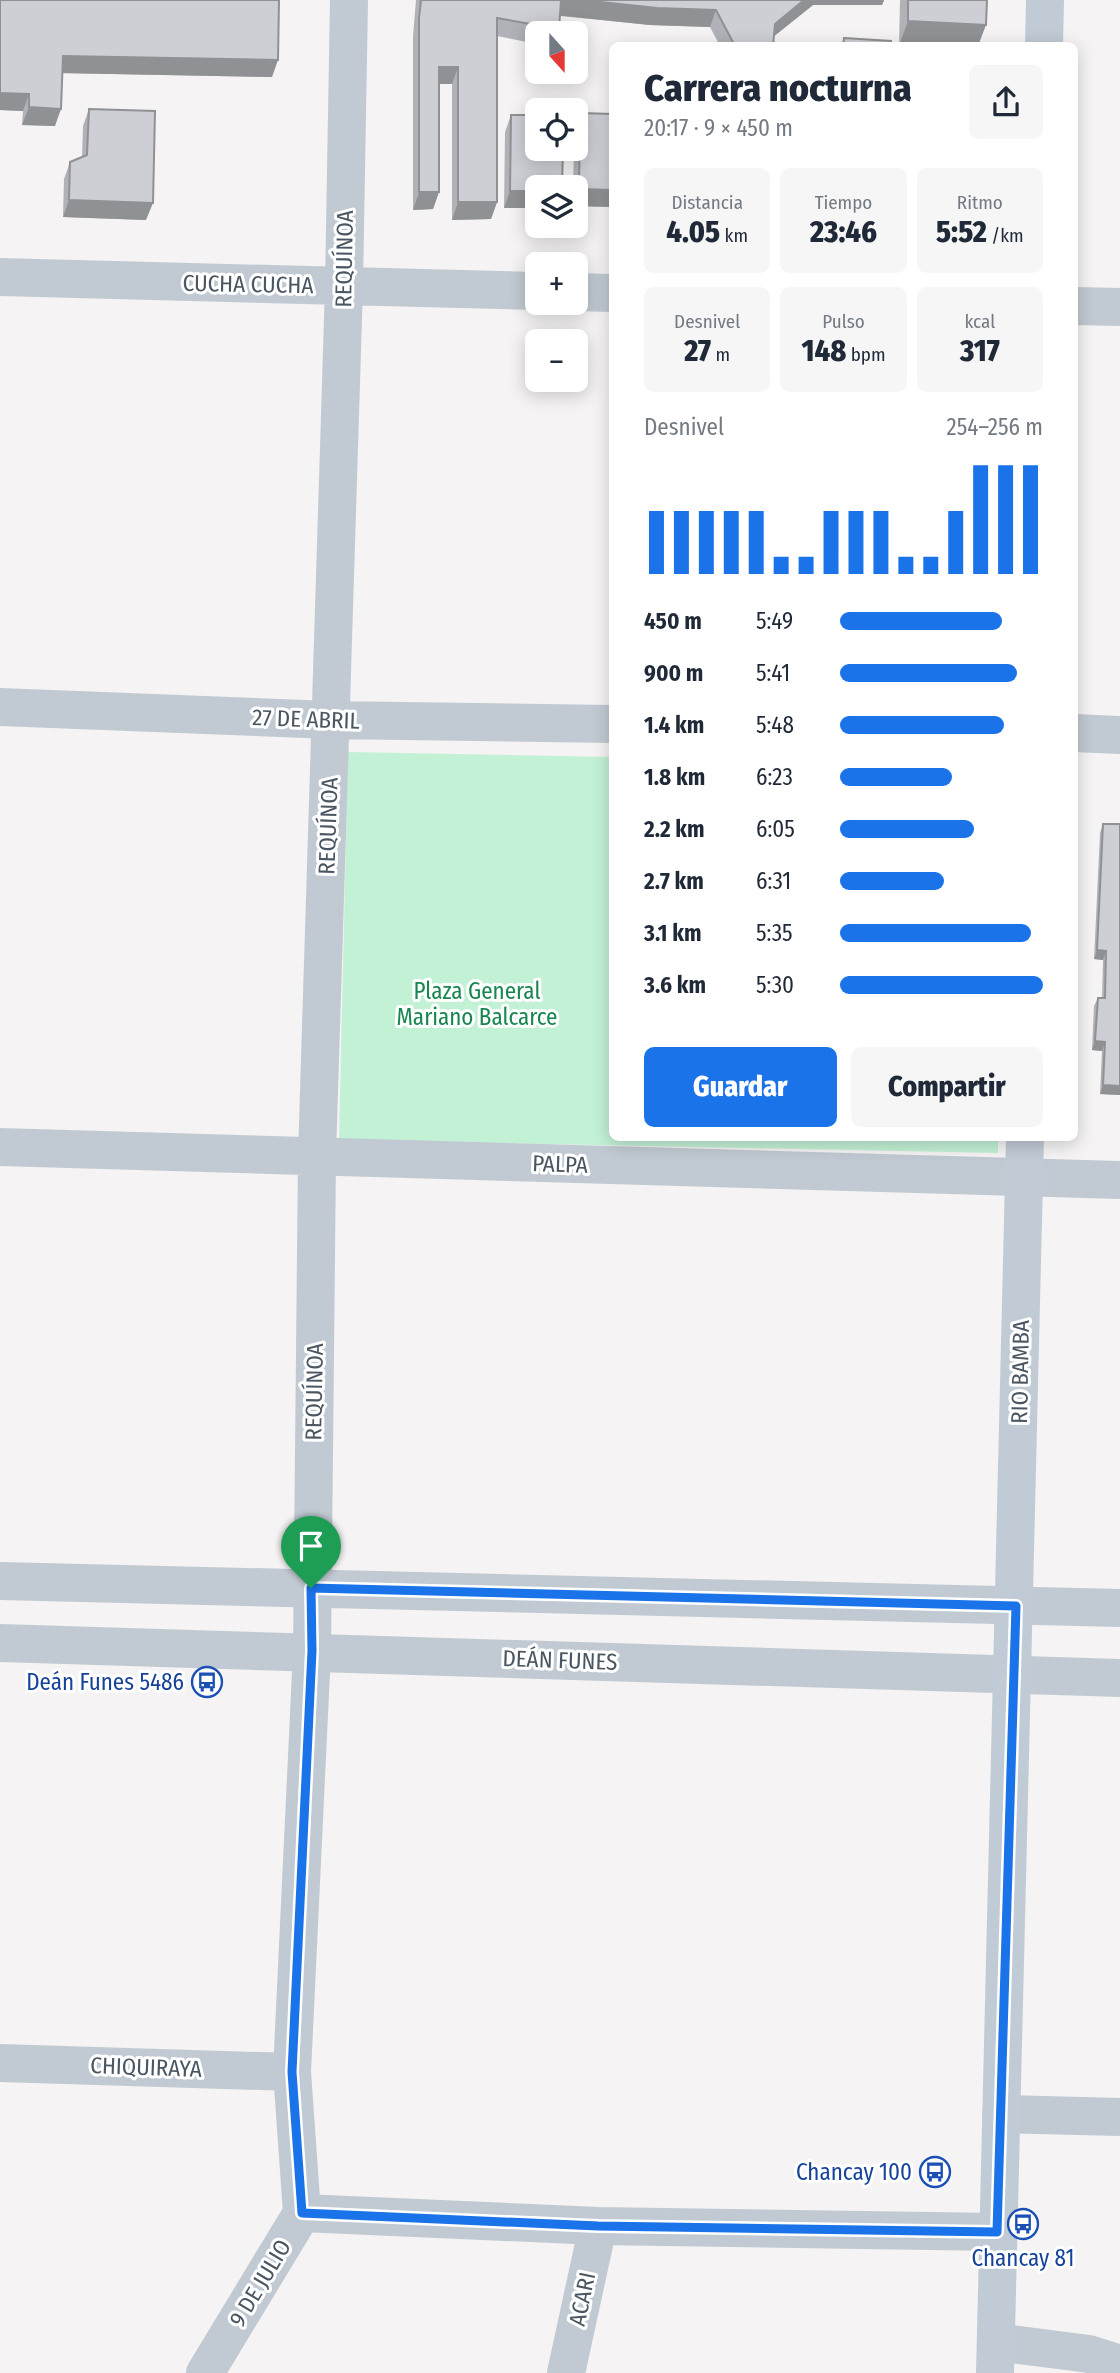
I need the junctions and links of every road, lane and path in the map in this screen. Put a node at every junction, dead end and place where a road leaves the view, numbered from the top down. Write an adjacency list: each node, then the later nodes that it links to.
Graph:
1 (349, 0): 5 (street, REQUÍNOA)
2 (1045, 0): 3 (main road)
3 (1044, 42)
4 (0, 277): 5 (street, CUCHA CUCHA)
5 (344, 286): 6 (street, CUCHA CUCHA); 12 (street, REQUÍNOA)
6 (525, 291)
7 (588, 292): 8 (street)
8 (609, 293)
9 (1078, 306): 10 (street)
10 (1120, 307)
11 (0, 706): 12 (street, 27 DE ABRIL)
12 (331, 720): 13 (street, 27 DE ABRIL); 18 (street, REQUÍNOA)
13 (609, 724)
14 (1078, 733): 15 (street)
15 (1120, 735)
16 (1025, 1141): 19 (main road, RIO BAMBA)
17 (0, 1147): 18 (street, PALPA)
18 (317, 1156): 19 (street, PALPA); 22 (street, REQUÍNOA)
19 (1024, 1177): 20 (street, PALPA); 23 (main road, RIO BAMBA)
20 (1120, 1180)
21 (0, 1581): 22 (street)
22 (311, 1588): 23 (street); 26 (street, REQUÍNOA)
23 (1016, 1606): 24 (street); 27 (main road, RIO BAMBA)
24 (1120, 1608)
25 (0, 1643): 26 (street, DEÁN FUNES)
26 (312, 1651): 27 (street, DEÁN FUNES); 30 (street, REQUÍNOA)
27 (1012, 1675): 28 (street, DEÁN FUNES); 31 (main road, RIO BAMBA)
28 (1120, 1678)
29 (0, 2063): 30 (street, CHIQUIRAYA)
30 (292, 2072): 33 (street, REQUÍNOA)
31 (1001, 2113): 32 (street); 35 (main road, RIO BAMBA)
32 (1120, 2117)
33 (302, 2213): 34 (street, 9 DE JULIO); 38 (street, 9 DE JULIO)
34 (598, 2226): 35 (street, 9 DE JULIO); 39 (street, ACARI)
35 (997, 2232): 36 (main road, RIO BAMBA)
36 (995, 2358): 37 (street)
37 (1120, 2364)
38 (205, 2373)
39 (566, 2373)

